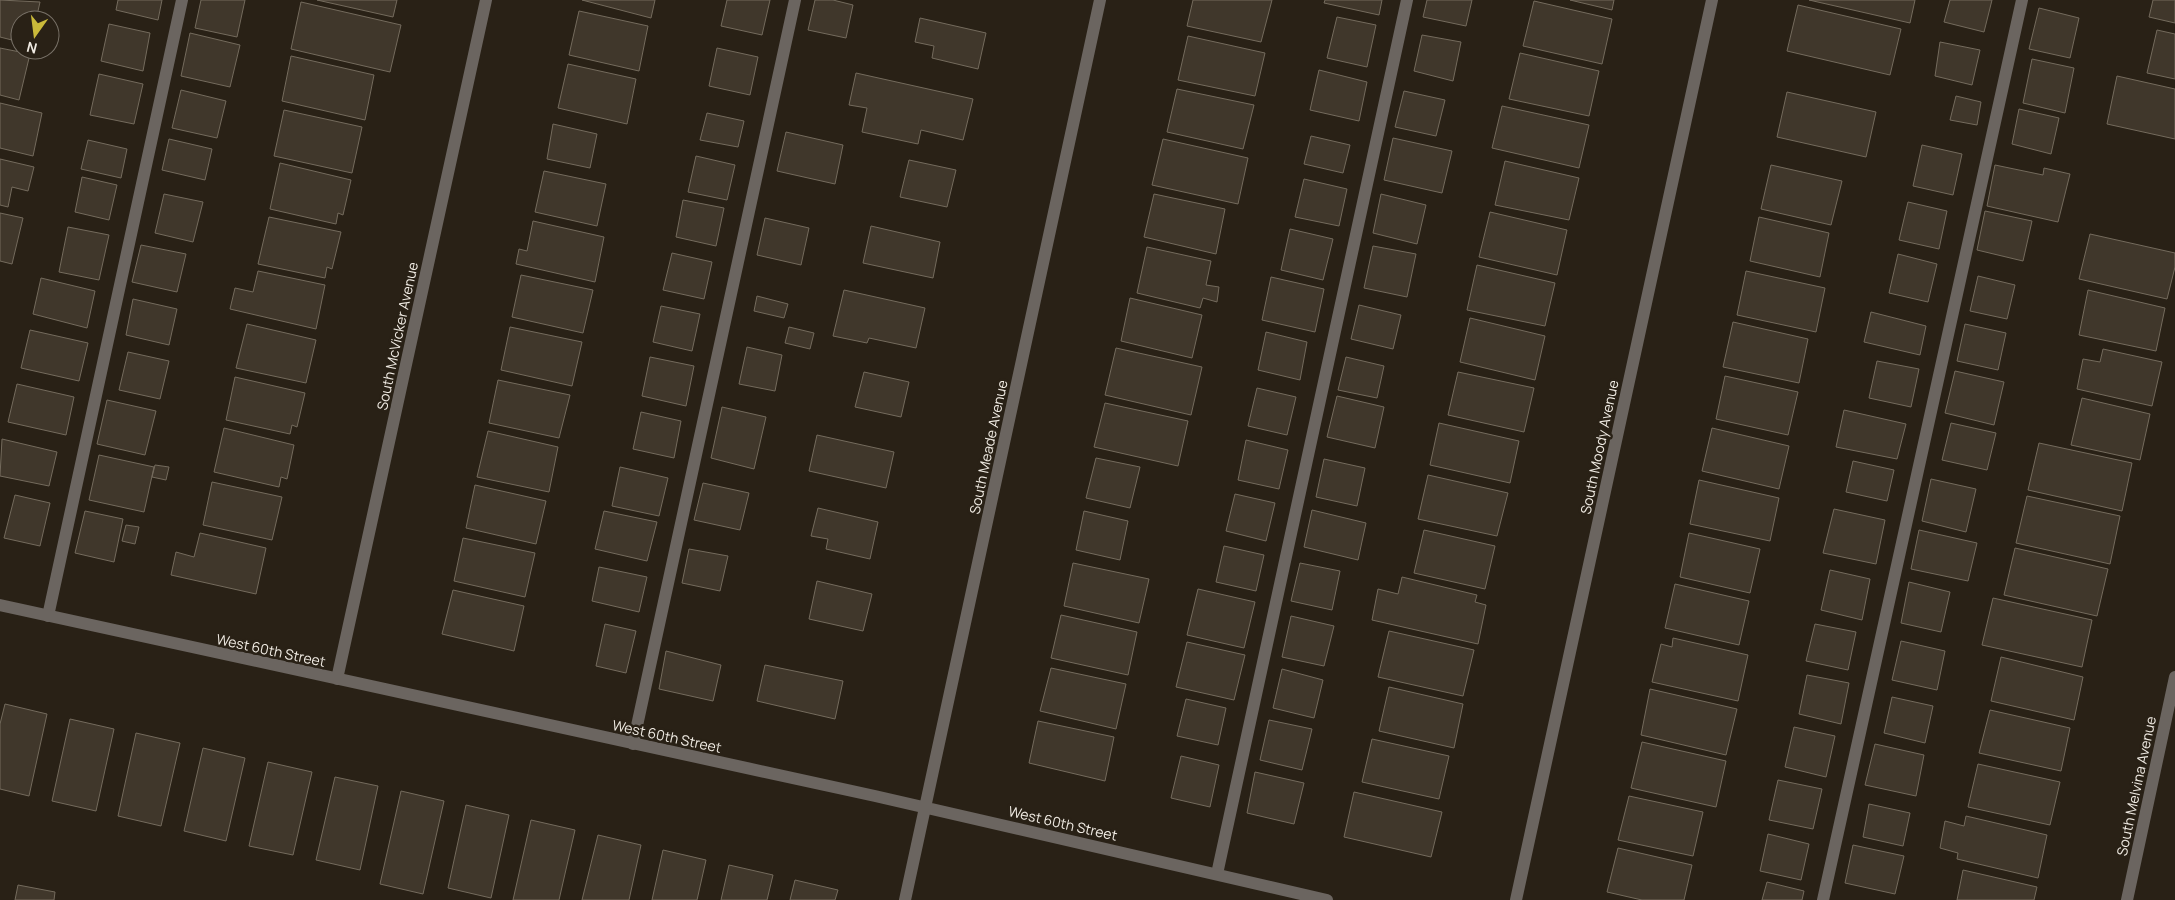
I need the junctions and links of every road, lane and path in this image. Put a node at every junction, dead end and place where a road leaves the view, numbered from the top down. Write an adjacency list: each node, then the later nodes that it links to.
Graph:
1 (182, 0): 9 (street)
2 (486, 0): 11 (street, South McVicker Avenue)
3 (796, 0): 12 (street)
4 (1100, 0): 13 (street, South Meade Avenue)
5 (1407, 0): 14 (street)
6 (1712, 0): 17 (street, South Moody Avenue)
7 (2022, 0): 18 (street)
8 (0, 605): 9 (street, West 60th Street)
9 (48, 616): 11 (street, West 60th Street)
10 (2175, 678): 19 (street, South Melvina Avenue)
11 (337, 679): 12 (street, West 60th Street)
12 (633, 744): 13 (street, West 60th Street)
13 (925, 807): 14 (street, West 60th Street); 15 (street, South Meade Avenue)
14 (1217, 874): 16 (street, West 60th Street)
15 (905, 900)
16 (1327, 900)
17 (1516, 900)
18 (1823, 900)
19 (2127, 900)

